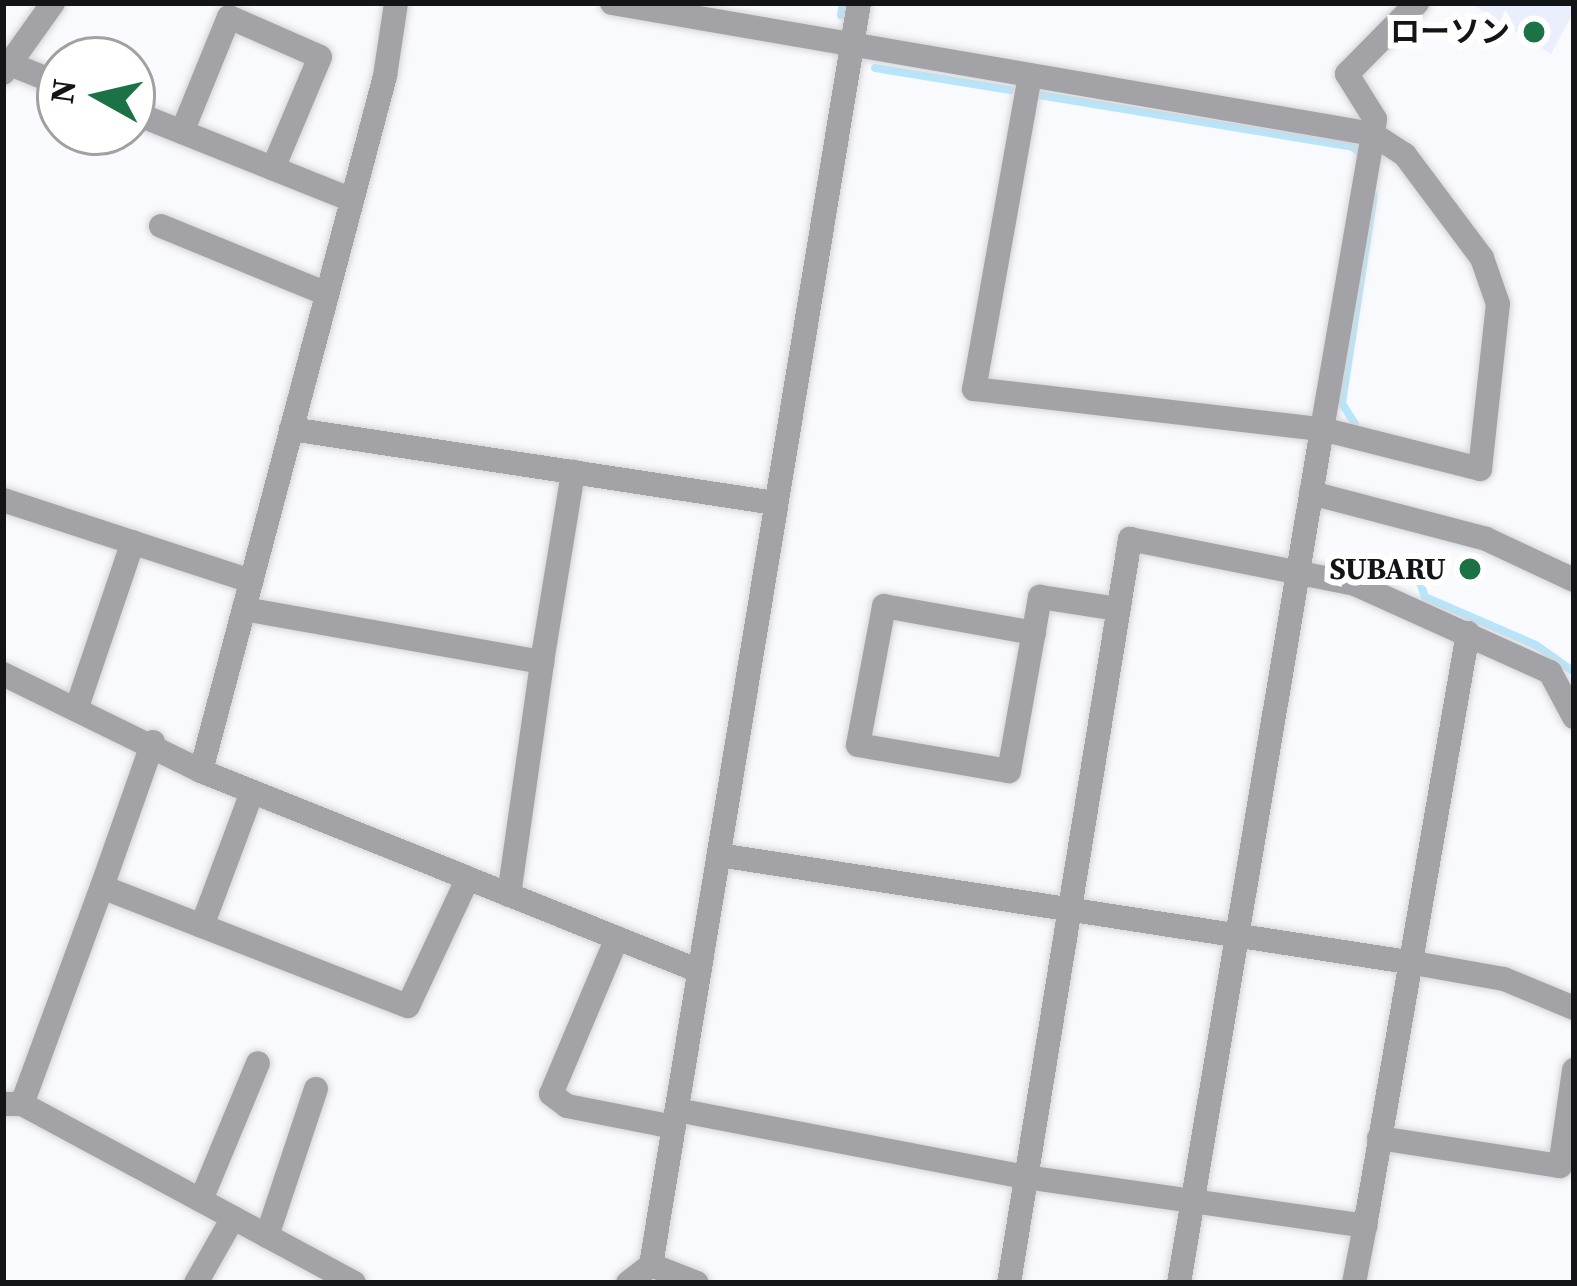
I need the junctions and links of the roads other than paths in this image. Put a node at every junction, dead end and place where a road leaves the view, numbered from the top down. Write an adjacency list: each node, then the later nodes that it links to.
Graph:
1 (396, 3): 14 (street)
2 (611, 3): 6 (street)
3 (859, 3): 6 (street)
4 (1417, 3): 12 (street)
5 (51, 4): 7 (street)
6 (851, 50): 9 (street); 21 (street)
7 (6, 68): 8 (street)
8 (36, 77)
9 (1029, 81): 12 (street); 18 (street)
10 (156, 122): 11 (street)
11 (182, 132): 13 (street); 13 (street)
12 (1373, 134): 18 (street); 18 (street)
13 (273, 168): 14 (street)
14 (352, 200): 16 (street)
15 (161, 226): 16 (street)
16 (327, 294): 17 (street)
17 (292, 429): 19 (street); 26 (street)
18 (1322, 429): 20 (street)
19 (573, 472): 21 (street); 31 (street)
20 (1311, 494): 24 (street); 25 (street)
21 (776, 503): 38 (street)
22 (4, 505): 23 (street)
23 (134, 542): 26 (street); 33 (street)
24 (1298, 569): 28 (street); 30 (street); 44 (street)
25 (1574, 580)
26 (251, 581): 27 (street)
27 (244, 609): 31 (street); 36 (street)
28 (1118, 609): 29 (street); 42 (street)
29 (1034, 633): 29 (street)
30 (1468, 633): 34 (street); 46 (street)
31 (542, 662): 41 (street)
32 (3, 674): 33 (street)
33 (77, 707): 35 (street)
34 (1574, 717)
35 (153, 742): 36 (street); 40 (street)
36 (201, 771): 37 (street)
37 (253, 792): 39 (street); 43 (street)
38 (719, 855): 42 (street); 47 (street)
39 (468, 878): 41 (street); 43 (street)
40 (102, 887): 43 (street); 52 (street)
41 (509, 895): 45 (street)
42 (1067, 908): 44 (street); 55 (street)
43 (202, 926)
44 (1238, 934): 46 (street); 57 (street)
45 (617, 938): 47 (street); 53 (street)
46 (1414, 963): 48 (street); 54 (street)
47 (699, 971): 53 (street)
48 (1574, 1008)
49 (258, 1063): 56 (street)
50 (1574, 1070): 54 (street)
51 (316, 1089): 60 (street)
52 (12, 1104): 56 (street)
53 (675, 1118): 55 (street); 61 (street)
54 (1379, 1138): 59 (street)
55 (1026, 1177): 57 (street); 66 (street)
56 (201, 1200): 58 (street)
57 (1192, 1201): 59 (street); 67 (street)
58 (233, 1218): 60 (street); 62 (street)
59 (1365, 1226): 68 (street)
60 (267, 1236): 63 (street)
61 (651, 1265): 64 (street); 65 (street)
62 (196, 1283)
63 (354, 1283)
64 (628, 1283)
65 (697, 1283)
66 (1009, 1283)
67 (1178, 1283)
68 (1354, 1283)

